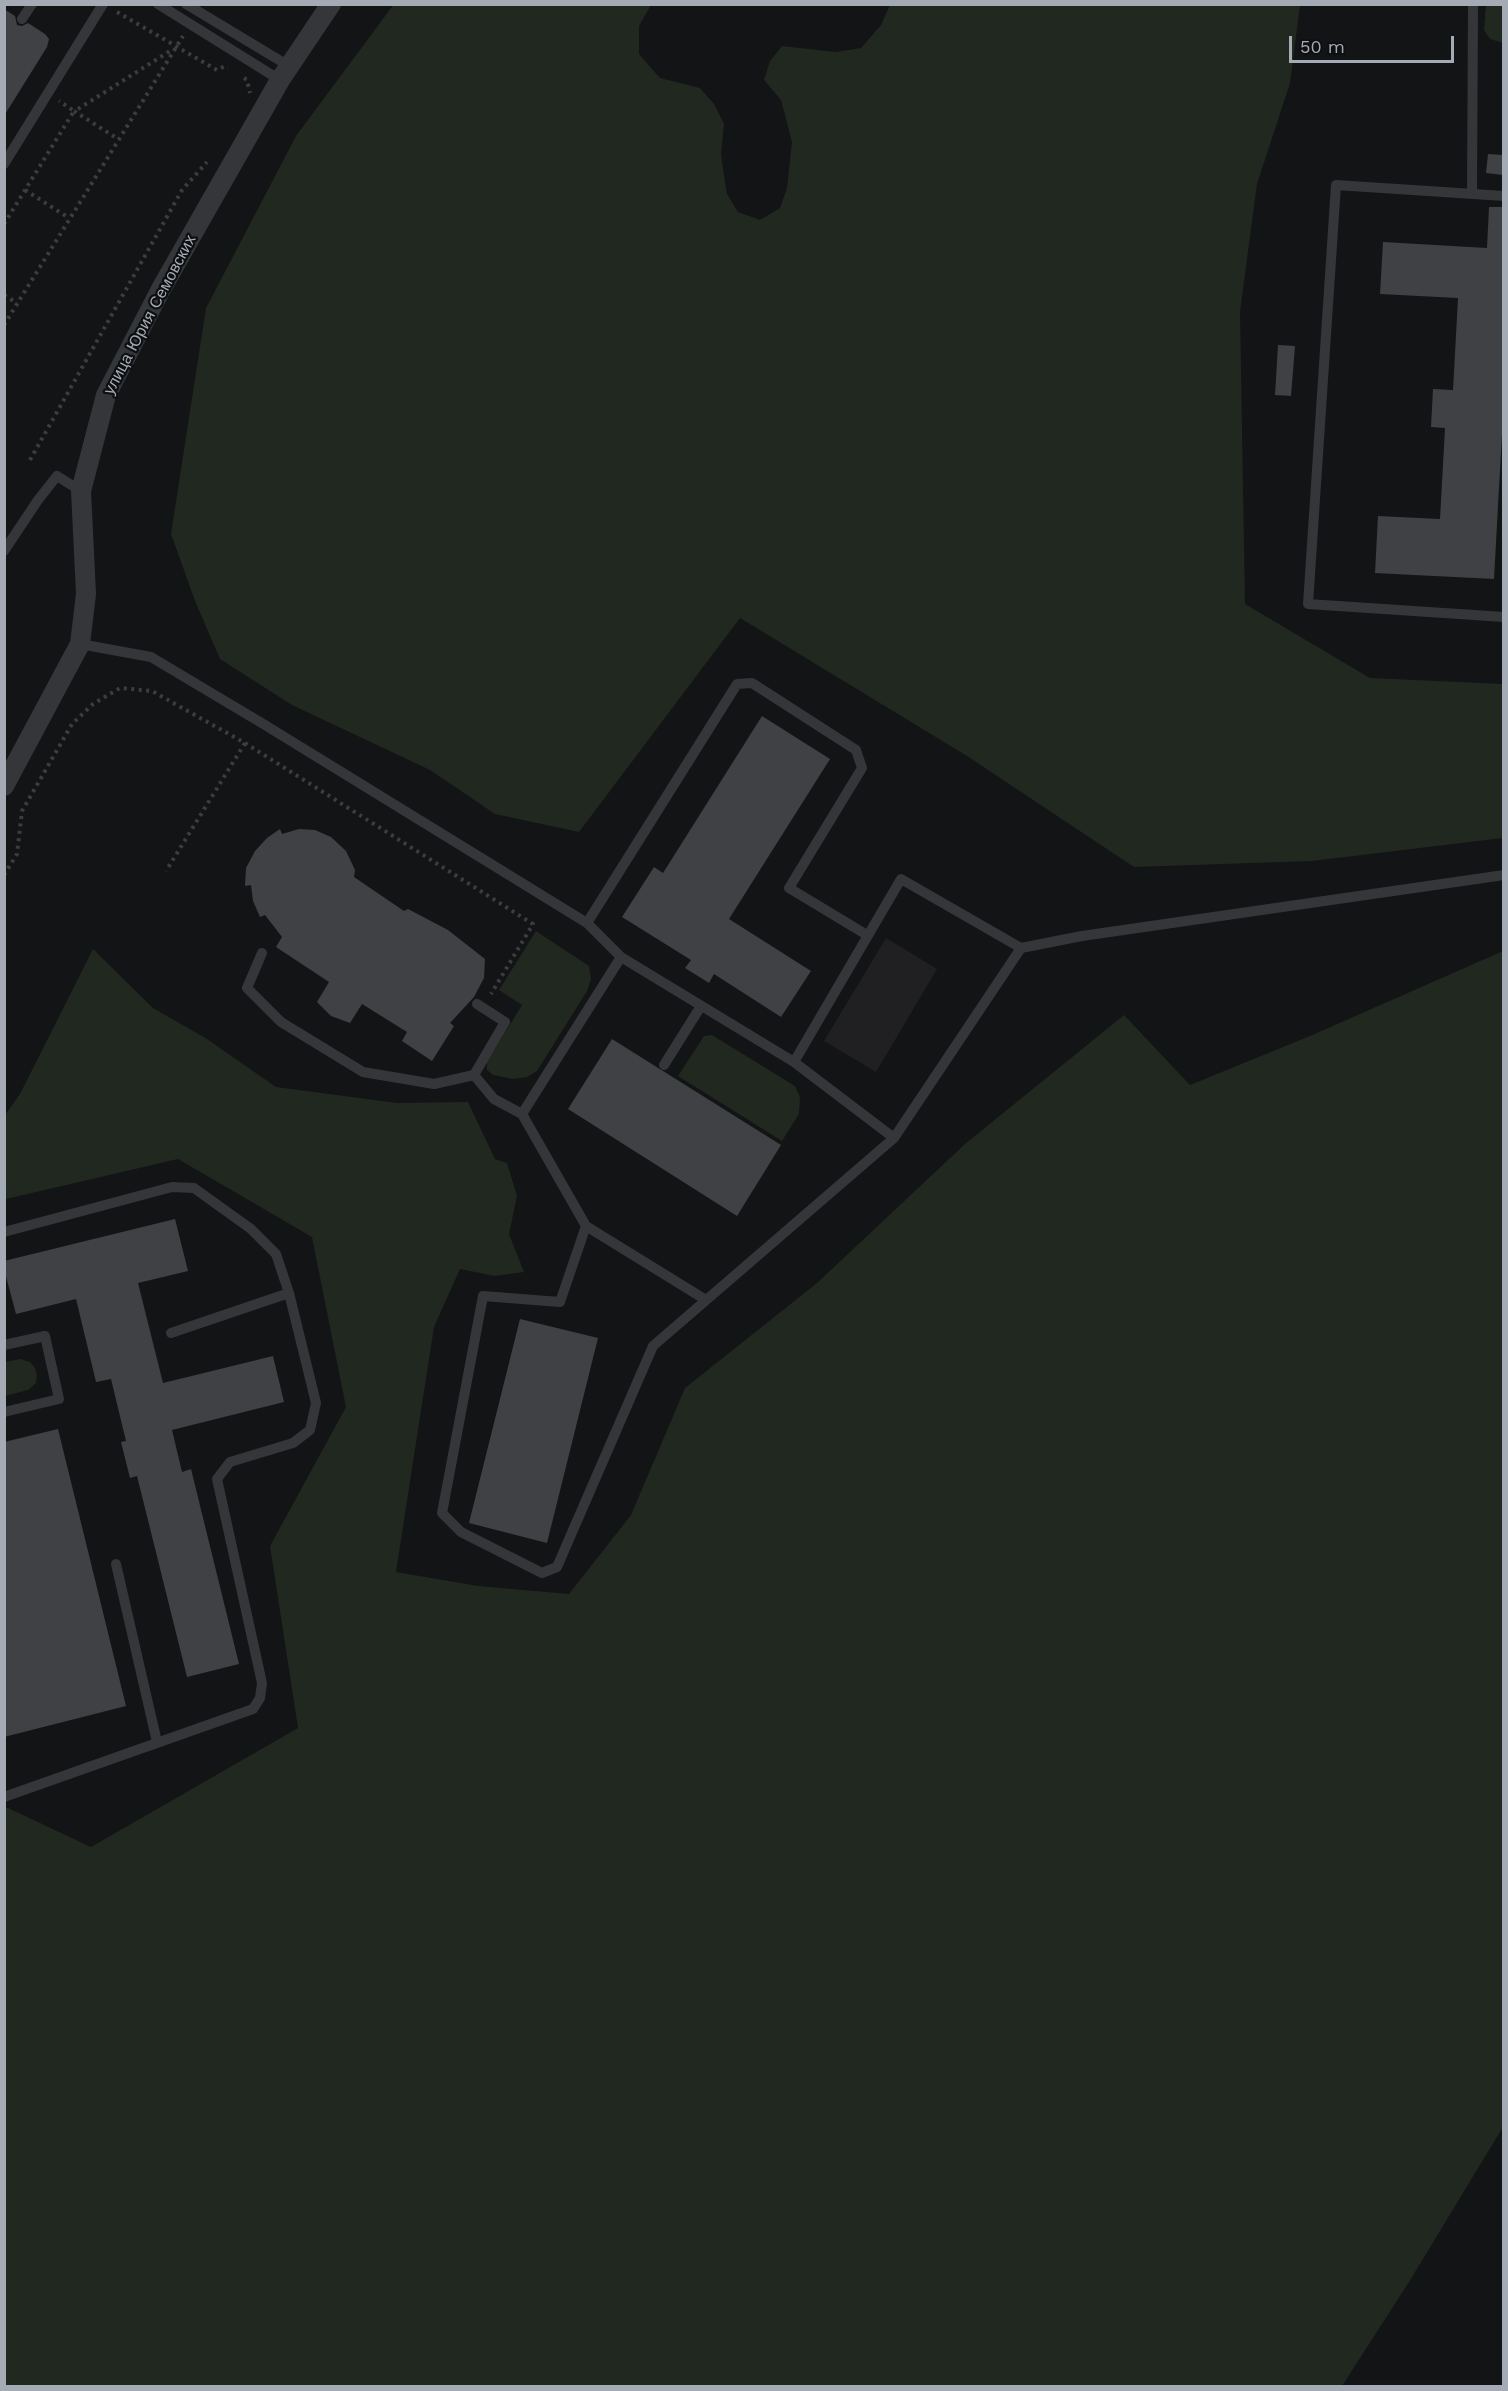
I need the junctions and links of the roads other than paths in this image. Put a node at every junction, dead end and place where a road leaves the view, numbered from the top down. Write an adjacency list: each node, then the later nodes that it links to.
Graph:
1 (32, 4): 7 (lane)
2 (158, 4): 8 (lane)
3 (186, 4): 8 (lane)
4 (331, 4): 8 (street, улица Юрия Семовских)
5 (1473, 4): 10 (lane)
6 (108, 7): 9 (lane)
7 (22, 20)
8 (285, 73): 12 (street, улица Юрия Семовских)
9 (4, 164)
10 (1472, 194): 11 (lane); 14 (lane)
11 (1503, 196)
12 (81, 491): 13 (lane); 15 (street, улица Юрия Семовских)
13 (4, 551)
14 (1503, 617)
15 (80, 644): 16 (street, улица Юрия Семовских); 18 (lane)
16 (4, 786)
17 (1503, 875): 20 (lane)
18 (587, 923): 19 (lane); 22 (lane)
19 (867, 935): 20 (lane); 25 (lane)
20 (1021, 948): 29 (lane)
21 (262, 953): 27 (lane)
22 (621, 957): 24 (lane); 28 (lane)
23 (480, 1006): 27 (lane)
24 (700, 1006): 25 (lane); 26 (lane)
25 (794, 1062): 29 (lane)
26 (664, 1065)
27 (474, 1075): 28 (lane)
28 (522, 1114): 30 (lane)
29 (894, 1138): 33 (lane)
30 (586, 1226): 33 (lane); 33 (lane)
31 (4, 1232): 32 (lane)
32 (289, 1293): 34 (lane); 38 (lane)
33 (706, 1300)
34 (171, 1333)
35 (4, 1345): 36 (lane)
36 (4, 1412)
37 (116, 1564): 38 (lane)
38 (157, 1742): 39 (lane)
39 (4, 1797)

